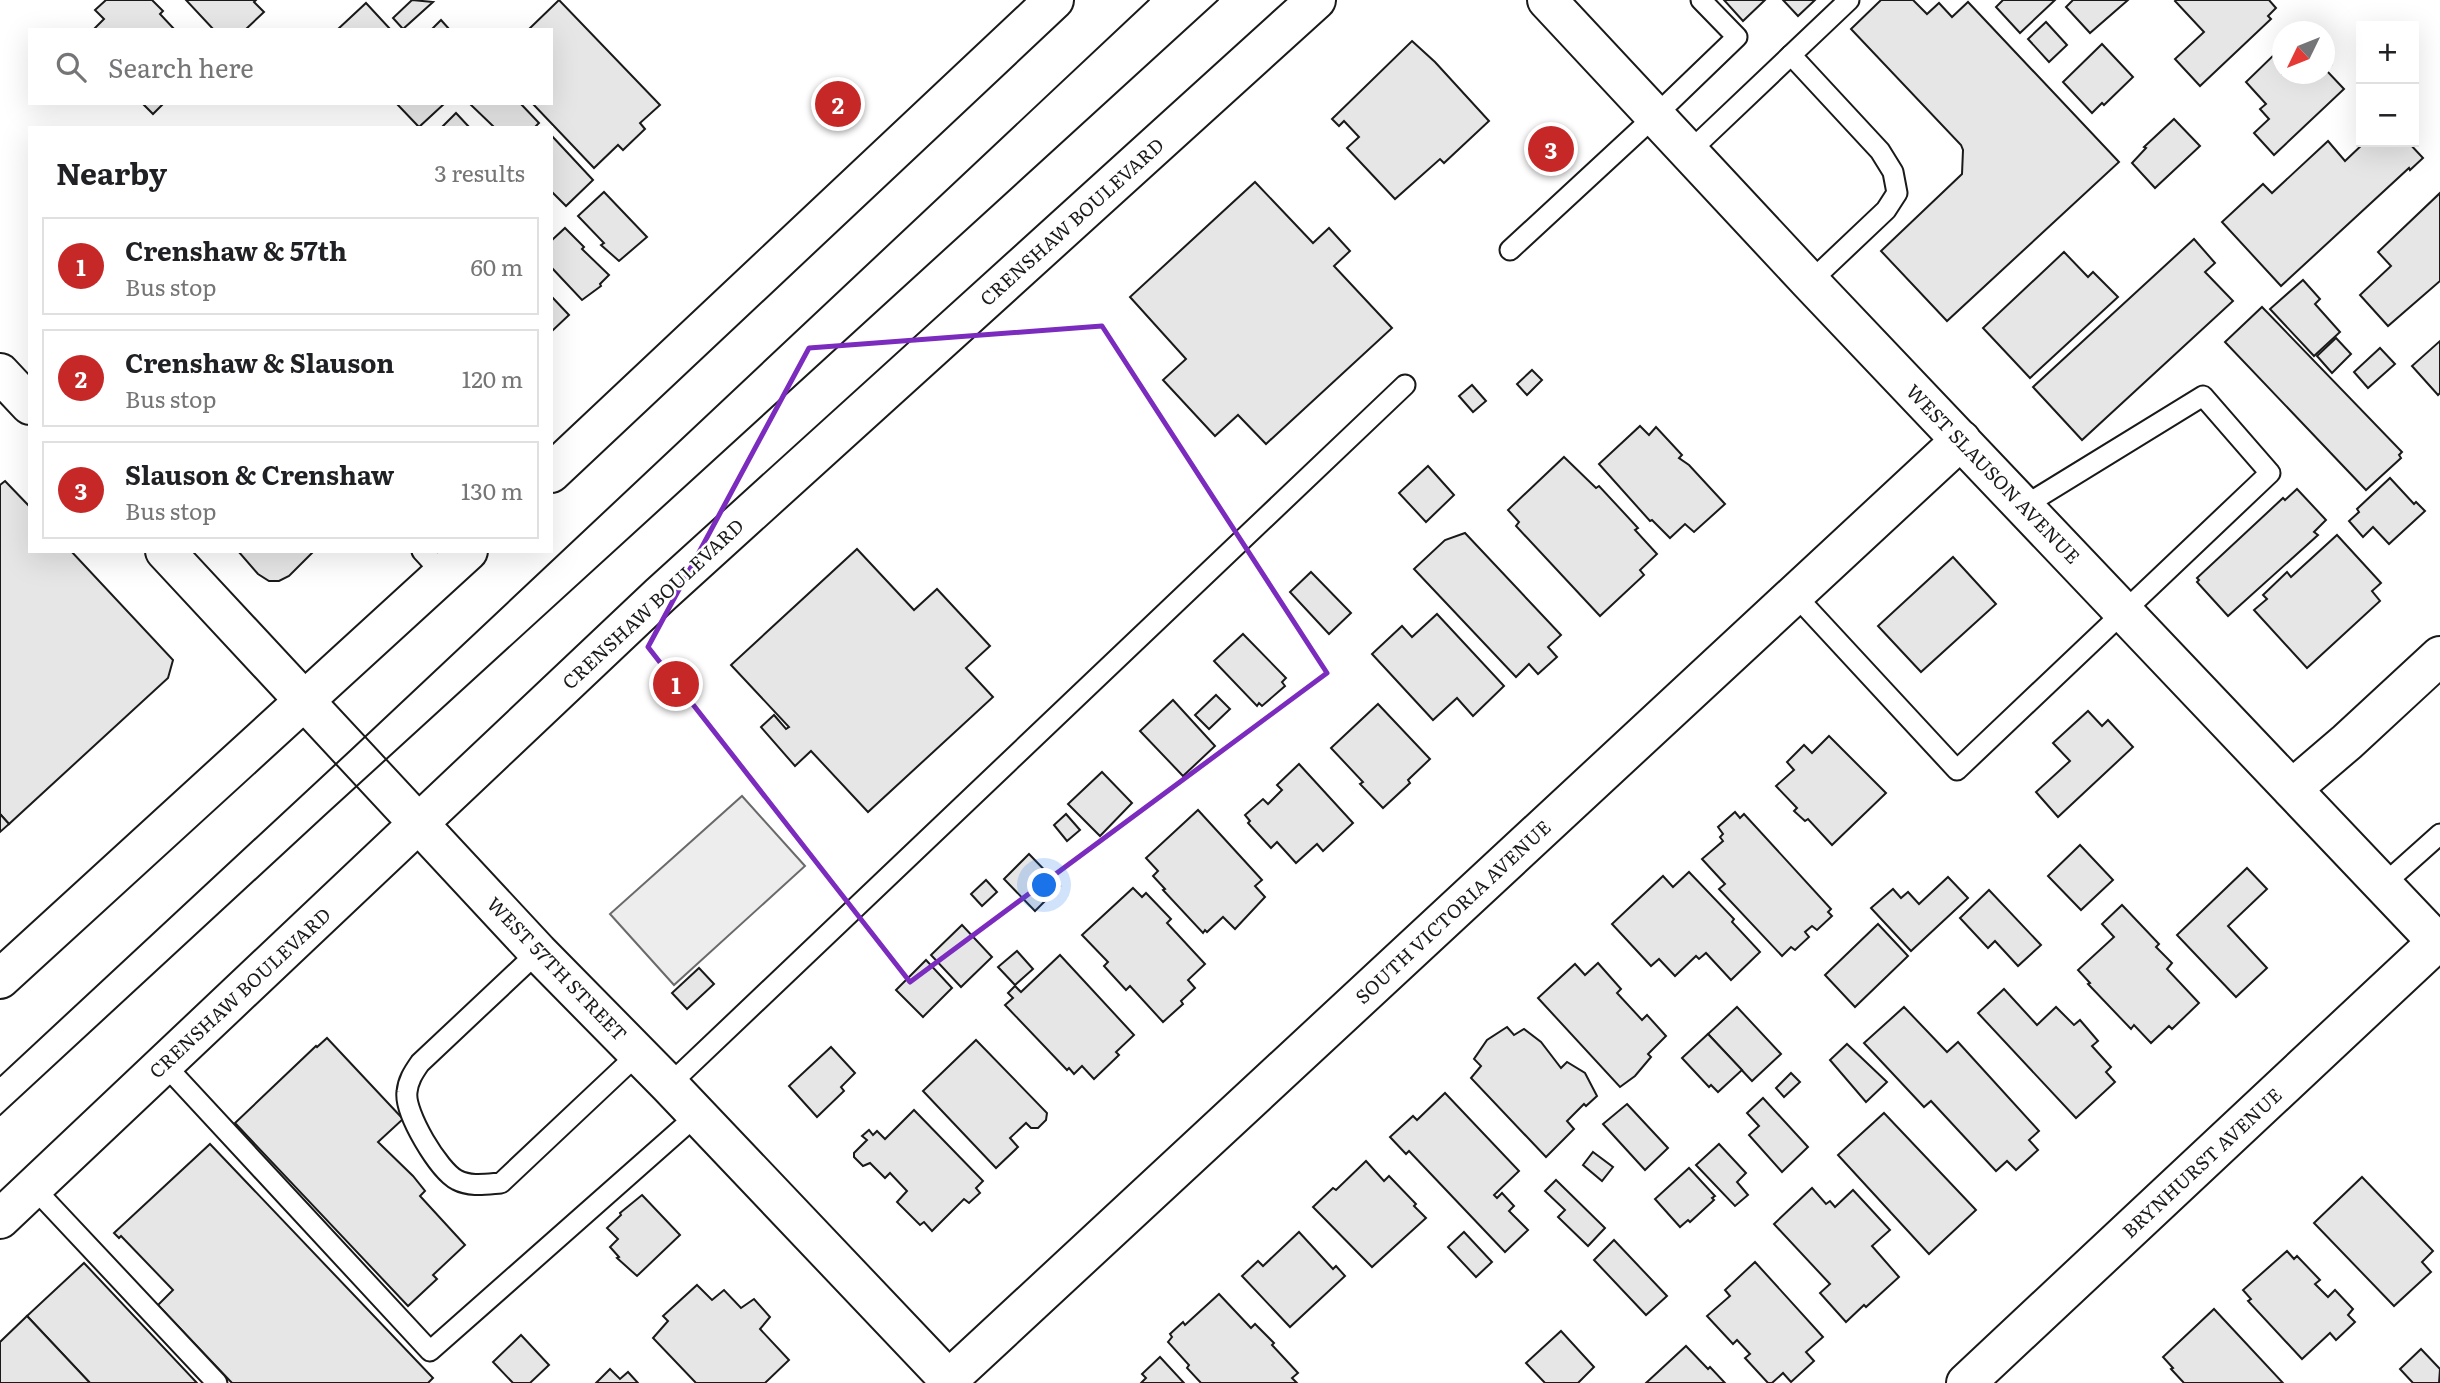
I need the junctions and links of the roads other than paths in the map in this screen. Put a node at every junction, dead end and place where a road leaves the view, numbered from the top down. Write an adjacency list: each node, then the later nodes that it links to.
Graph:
1 (1054, 0): 15 (main road)
2 (1316, 0): 24 (main road, CRENSHAW BOULEVARD)
3 (1547, 0): 7 (main road, WEST SLAUSON AVENUE)
4 (1701, 0): 7 (lane)
5 (1849, 0): 6 (lane)
6 (1791, 55): 8 (lane); 10 (lane)
7 (1656, 116): 8 (main road, WEST SLAUSON AVENUE); 9 (lane)
8 (1689, 152): 10 (main road, WEST SLAUSON AVENUE)
9 (1510, 250)
10 (1810, 282): 14 (main road, WEST SLAUSON AVENUE)
11 (0, 373): 13 (main road)
12 (1405, 385): 32 (lane)
13 (28, 403)
14 (1961, 440): 16 (main road, WEST SLAUSON AVENUE); 19 (main road, SOUTH VICTORIA AVENUE)
15 (553, 470)
16 (2024, 506): 20 (main road, WEST SLAUSON AVENUE); 20 (lane)
17 (168, 553): 22 (main road, WEST 57TH STREET)
18 (445, 559): 22 (main road)
19 (1795, 595): 20 (lane); 36 (main road, SOUTH VICTORIA AVENUE)
20 (2123, 611): 23 (main road, WEST SLAUSON AVENUE)
21 (2436, 669): 23 (main road)
22 (305, 702): 24 (main road, WEST 57TH STREET); 29 (main road)
23 (2291, 789): 26 (main road, WEST SLAUSON AVENUE)
24 (419, 825): 28 (main road, WEST 57TH STREET); 31 (main road, CRENSHAW BOULEVARD)
25 (2440, 834): 26 (lane)
26 (2383, 885): 27 (main road, WEST SLAUSON AVENUE)
27 (2439, 944): 38 (main road, BRYNHURST AVENUE)
28 (538, 952): 30 (main road, WEST 57TH STREET); 30 (lane)
29 (0, 979)
30 (639, 1053): 32 (main road, WEST 57TH STREET)
31 (164, 1064): 33 (lane); 34 (main road, CRENSHAW BOULEVARD)
32 (669, 1085): 33 (main road, WEST 57TH STREET)
33 (696, 1115): 36 (main road, WEST 57TH STREET)
34 (33, 1187): 35 (main road, CRENSHAW BOULEVARD); 37 (lane)
35 (0, 1219)
36 (948, 1382)
37 (217, 1383)
38 (1966, 1383)

